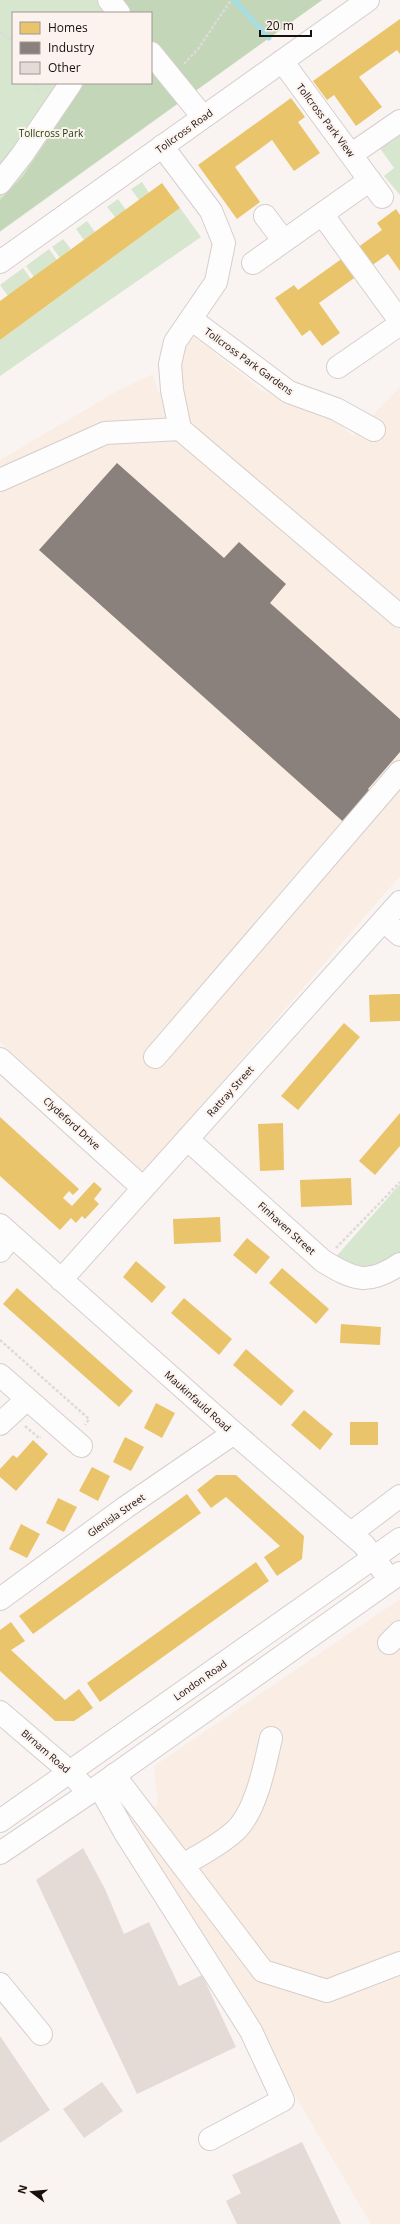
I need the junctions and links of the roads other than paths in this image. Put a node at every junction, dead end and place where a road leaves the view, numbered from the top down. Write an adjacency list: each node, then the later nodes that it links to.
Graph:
1 (109, 0): 3 (street)
2 (368, 0): 5 (street, Tollcross Road)
3 (118, 12)
4 (152, 54): 7 (street)
5 (282, 61): 7 (street, Tollcross Road); 10 (street, Tollcross Park View)
6 (70, 84): 11 (street)
7 (202, 117): 9 (street, Tollcross Road)
8 (400, 121): 10 (street)
9 (162, 146): 15 (street, Tollcross Road); 17 (street)
10 (352, 154): 12 (street, Tollcross Park View)
11 (0, 183)
12 (322, 214): 14 (street, Tollcross Park View); 18 (street)
13 (266, 216): 14 (street)
14 (284, 241): 16 (street, Tollcross Park View)
15 (0, 262)
16 (253, 263)
17 (191, 319): 21 (street); 22 (street, Tollcross Park Gardens)
18 (400, 321)
19 (400, 324): 20 (street)
20 (338, 367)
21 (180, 429): 23 (street); 24 (street)
22 (374, 430)
23 (0, 480)
24 (400, 616)
25 (400, 772): 29 (street)
26 (400, 902): 27 (street, Rattray Street)
27 (384, 921): 28 (street); 31 (street, Rattray Street)
28 (400, 935)
29 (155, 1057)
30 (0, 1059): 32 (street, Clydeford Drive)
31 (187, 1139): 32 (street, Rattray Street); 34 (street, Finhaven Street)
32 (143, 1188): 35 (street, Rattray Street)
33 (4, 1237): 35 (street, Maukinfauld Road)
34 (400, 1264)
35 (61, 1280): 39 (street, Maukinfauld Road)
36 (0, 1375): 37 (street)
37 (27, 1399): 38 (street); 40 (street)
38 (0, 1424)
39 (234, 1433): 42 (street, Maukinfauld Road); 46 (street, Glenisla Street)
40 (77, 1442)
41 (400, 1496): 42 (street)
42 (351, 1533): 44 (street, Maukinfauld Road)
43 (400, 1539): 44 (street, London Road)
44 (374, 1558): 45 (street, Maukinfauld Road); 49 (street, London Road)
45 (395, 1577): 50 (street)
46 (0, 1599)
47 (0, 1712): 49 (street, Birnam Road)
48 (271, 1738): 53 (street)
49 (69, 1771): 50 (street, Birnam Road); 51 (street, London Road)
50 (101, 1785): 52 (street); 53 (street); 57 (street)
51 (0, 1821)
52 (0, 1853)
53 (182, 1865): 54 (street)
54 (400, 1963)
55 (0, 1984): 56 (street)
56 (41, 2034)
57 (210, 2139)

